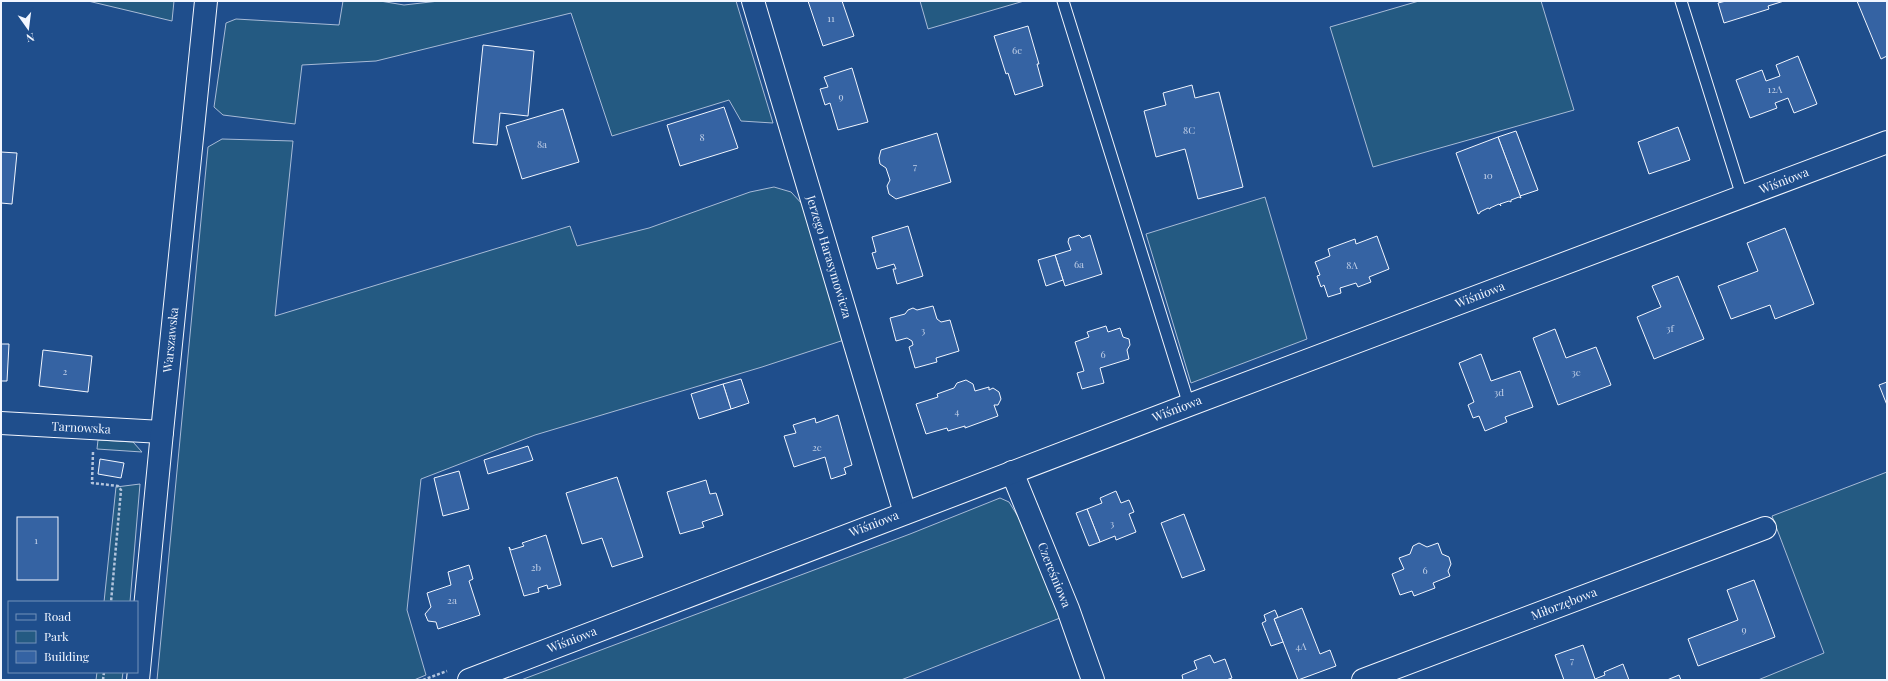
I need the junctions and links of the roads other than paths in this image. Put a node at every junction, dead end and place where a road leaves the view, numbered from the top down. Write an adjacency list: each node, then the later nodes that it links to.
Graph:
1 (206, 1): 9 (street, Warszawska)
2 (753, 1): 11 (street, Jerzego Harasymowicza)
3 (1063, 1): 7 (lane)
4 (1681, 1): 6 (lane)
5 (1887, 142): 6 (street, Wiśniowa)
6 (1742, 196): 7 (street, Wiśniowa)
7 (1189, 405): 10 (street, Wiśniowa)
8 (1, 423): 9 (street, Tarnowska)
9 (162, 432): 13 (street, Warszawska)
10 (1012, 472): 11 (street, Wiśniowa); 15 (street, Czereśniowa)
11 (905, 513): 14 (street, Wiśniowa)
12 (1766, 528): 16 (street, Miłorzębowa)
13 (138, 680)
14 (469, 680)
15 (1093, 680)
16 (1363, 680)

